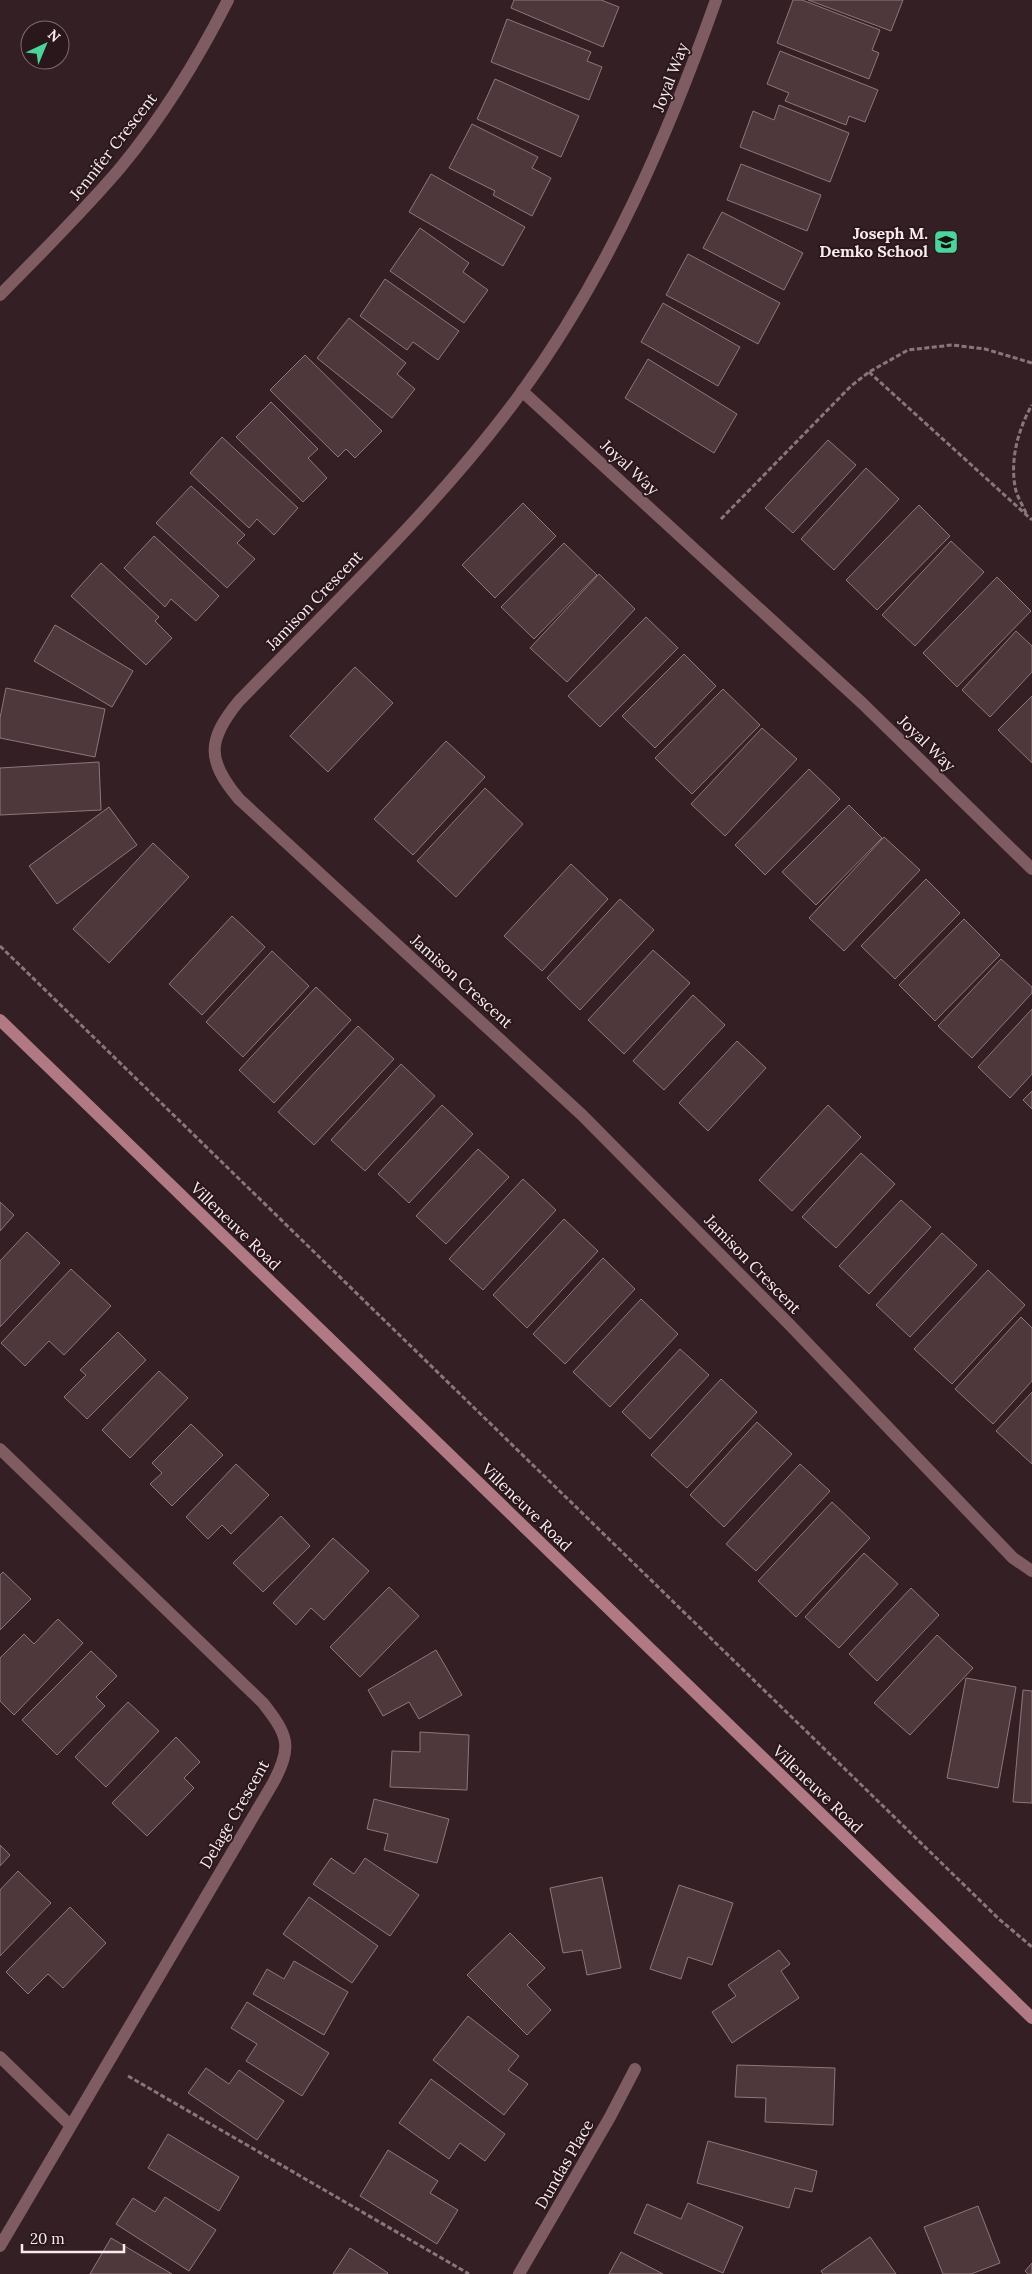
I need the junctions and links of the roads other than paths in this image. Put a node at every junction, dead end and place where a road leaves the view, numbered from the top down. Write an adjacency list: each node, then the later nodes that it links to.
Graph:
1 (228, 0): 3 (street, Jennifer Crescent)
2 (716, 0): 4 (street, Joyal Way)
3 (0, 295)
4 (522, 391): 5 (street, Joyal Way); 8 (street, Jamison Crescent)
5 (1032, 869)
6 (0, 1020): 9 (main road, Villeneuve Road)
7 (0, 1449): 12 (street, Delage Crescent)
8 (1032, 1571)
9 (1032, 2018)
10 (0, 2058): 12 (street)
11 (635, 2069): 14 (street, Dundas Place)
12 (70, 2125): 13 (street, Delage Crescent)
13 (0, 2246)
14 (519, 2274)

